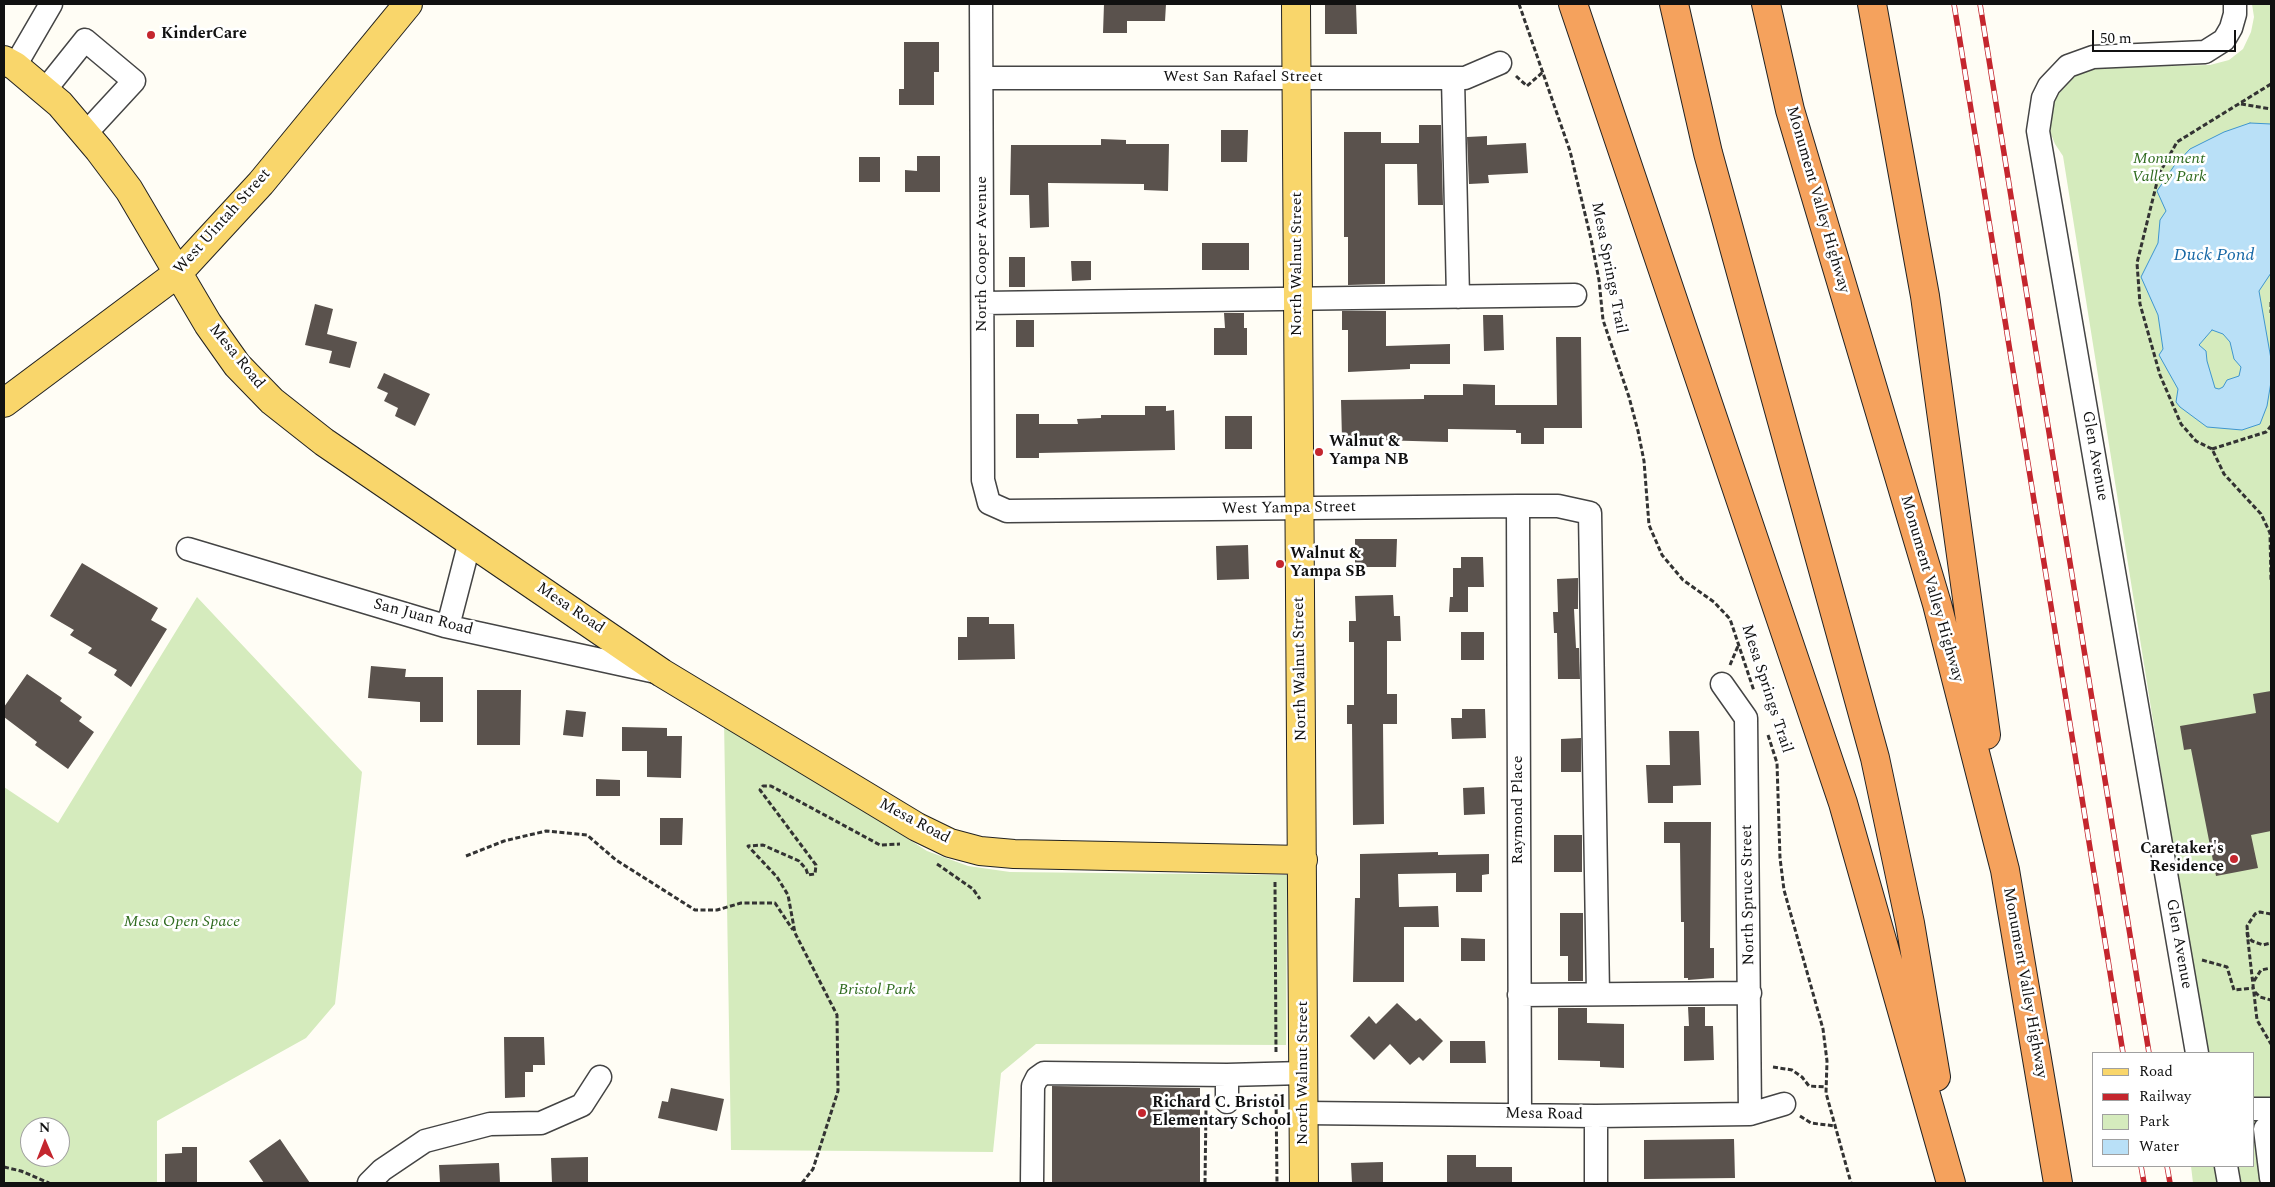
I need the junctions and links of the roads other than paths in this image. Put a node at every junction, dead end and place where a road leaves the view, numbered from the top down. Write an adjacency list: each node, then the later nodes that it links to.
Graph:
1 (51, 4): 10 (street)
2 (408, 4): 17 (main road, West Uintah Street)
3 (981, 4): 12 (street, North Cooper Avenue)
4 (1296, 4): 13 (main road, North Walnut Street)
5 (1572, 4): 54 (highway)
6 (1674, 4): 55 (highway)
7 (1766, 4): 32 (highway, Monument Valley Highway)
8 (1872, 4): 32 (highway)
9 (2235, 4): 36 (street, Glen Avenue)
10 (9, 63): 15 (main road, Mesa Road)
11 (1500, 63): 14 (street, West San Rafael Street)
12 (983, 78): 13 (street, West San Rafael Street); 21 (street, North Cooper Avenue)
13 (1296, 78): 14 (street, West San Rafael Street); 20 (main road, North Walnut Street)
14 (1453, 79): 19 (street)
15 (45, 90): 16 (main road, Mesa Road); 16 (street)
16 (86, 133): 17 (main road, Mesa Road)
17 (178, 273): 22 (main road, West Uintah Street); 26 (main road, Mesa Road)
18 (1575, 295): 19 (street)
19 (1458, 296): 20 (street)
20 (1298, 299): 21 (street); 25 (main road, North Walnut Street)
21 (983, 303): 23 (street, North Cooper Avenue)
22 (4, 403)
23 (989, 503): 25 (street, West Yampa Street)
24 (1518, 506): 25 (street, West Yampa Street); 34 (street, West Yampa Street); 35 (street, Raymond Place)
25 (1299, 509): 31 (main road, North Walnut Street)
26 (470, 541): 28 (street); 29 (main road, Mesa Road)
27 (188, 550): 28 (street, San Juan Road)
28 (448, 626): 29 (street, San Juan Road)
29 (662, 673): 31 (main road, Mesa Road)
30 (1722, 684): 33 (street, North Spruce Street)
31 (1303, 860): 37 (main road, North Walnut Street)
32 (2005, 870): 56 (highway, Monument Valley Highway)
33 (1750, 993): 34 (street); 45 (street, North Spruce Street)
34 (1598, 994): 35 (street)
35 (1519, 995): 44 (street, Raymond Place)
36 (2196, 1052)
37 (1303, 1074): 38 (street); 43 (main road, North Walnut Street)
38 (1217, 1075): 40 (street); 51 (street)
39 (600, 1076): 50 (street)
40 (1227, 1102)
41 (1784, 1104): 45 (street, Mesa Road)
42 (2255, 1110): 47 (street)
43 (1304, 1112): 44 (street, Mesa Road); 52 (main road, North Walnut Street)
44 (1520, 1114): 46 (street, Mesa Road)
45 (1750, 1114): 46 (street, Mesa Road)
46 (1596, 1116): 53 (street)
47 (2268, 1119): 49 (street)
48 (2226, 1167): 57 (street)
49 (2271, 1178)
50 (369, 1183)
51 (1032, 1183)
52 (1304, 1183)
53 (1596, 1183)
54 (1951, 1183)
55 (1954, 1183)
56 (2058, 1183)
57 (2229, 1183)

